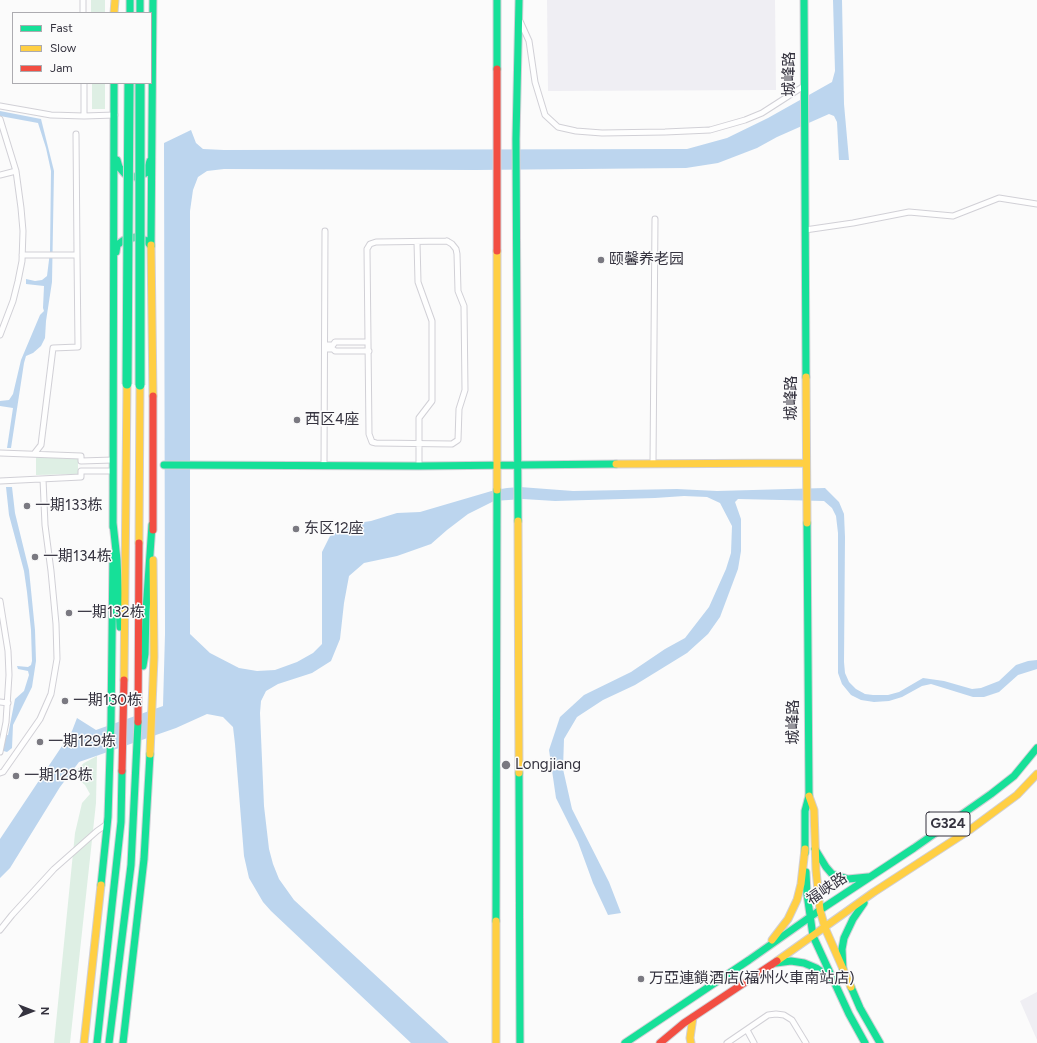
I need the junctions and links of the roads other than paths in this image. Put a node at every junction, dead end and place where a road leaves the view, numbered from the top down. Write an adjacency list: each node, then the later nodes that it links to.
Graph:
1 (83, 0): 8 (street)
2 (114, 0): 9 (main road)
3 (140, 0): 10 (main road)
4 (153, 0): 23 (main road)
5 (497, 0): 45 (main road)
6 (519, 0): 11 (main road)
7 (804, 0): 16 (main road, 城峰路)
8 (83, 12)
9 (114, 12)
10 (140, 12)
11 (519, 20): 16 (street); 46 (main road)
12 (84, 84): 19 (street)
13 (114, 84): 18 (main road)
14 (129, 84): 61 (main road, bridge)
15 (140, 84): 58 (main road, bridge)
16 (804, 89): 28 (main road, 城峰路)
17 (0, 106): 19 (street)
18 (115, 115): 19 (street); 22 (main road)
19 (84, 116)
20 (0, 119): 24 (street)
21 (76, 134): 33 (street)
22 (115, 150): 23 (main road); 34 (main road)
23 (152, 150): 31 (main road)
24 (16, 171): 25 (street); 32 (street)
25 (0, 175)
26 (1037, 204): 28 (street)
27 (655, 219): 43 (street)
28 (805, 230): 44 (main road, 城峰路)
29 (325, 231): 37 (street)
30 (417, 242): 36 (street); 39 (street); 39 (street)
31 (151, 246): 34 (main road); 47 (main road)
32 (22, 255): 33 (street); 35 (street)
33 (77, 255): 41 (street)
34 (114, 259): 42 (main road)
35 (0, 335)
36 (368, 342): 37 (street); 38 (street)
37 (325, 347): 38 (street); 49 (street)
38 (368, 351): 39 (street)
39 (419, 444): 50 (street)
40 (0, 453): 41 (street)
41 (34, 454): 42 (street)
42 (113, 460): 51 (main road)
43 (653, 463): 44 (main road); 46 (main road)
44 (806, 463): 67 (main road, 城峰路)
45 (497, 464): 46 (main road); 50 (main road); 91 (main road)
46 (518, 464): 92 (main road)
47 (153, 465): 48 (street); 55 (main road)
48 (164, 465): 49 (main road)
49 (324, 466): 50 (main road)
50 (419, 466)
51 (113, 471): 52 (street); 54 (main road)
52 (43, 479): 53 (street); 64 (street)
53 (0, 481)
54 (113, 523): 61 (main road); 66 (main road)
55 (152, 525): 58 (main road); 90 (main road)
56 (0, 600): 57 (street)
57 (2, 625): 60 (street)
58 (138, 689): 89 (main road)
59 (0, 702): 60 (street)
60 (8, 703): 63 (street)
61 (124, 718): 88 (main road)
62 (1037, 748): 68 (main road, 福峡路 / G324)
63 (0, 752)
64 (0, 773)
65 (1037, 774): 72 (main road, 福峡路 / G324)
66 (107, 824): 77 (street); 87 (main road)
67 (810, 849): 69 (main road, 城峰路); 70 (main road, 城峰路); 71 (main road); 79 (main road)
68 (883, 868): 71 (main road, 福峡路 / G324); 72 (main road)
69 (806, 870): 70 (main road); 75 (main road, 城峰路)
70 (816, 870): 74 (main road, 城峰路)
71 (872, 876): 74 (main road, 福峡路 / G324)
72 (891, 881): 73 (main road, 福峡路 / G324)
73 (874, 892): 76 (main road, 福峡路 / G324); 82 (main road)
74 (820, 910): 75 (main road, 福峡路 / G324); 76 (main road, 城峰路)
75 (810, 918): 78 (main road, 城峰路); 79 (main road, 福峡路 / G324)
76 (825, 928): 78 (main road, 福峡路 / G324); 82 (main road, 城峰路)
77 (0, 930)
78 (813, 936): 81 (main road, 福峡路 / G324); 84 (main road, 城峰路)
79 (764, 950): 80 (main road, 福峡路 / G324)
80 (749, 960): 83 (main road); 93 (main road, 福峡路 / G324)
81 (771, 965): 83 (main road, 福峡路 / G324); 84 (main road)
82 (843, 970): 100 (main road, 城峰路)
83 (758, 974): 85 (main road, 福峡路 / G324)
84 (832, 978): 99 (main road, 城峰路)
85 (693, 1017): 94 (main road, 福峡路 / G324); 95 (main road)
86 (747, 1030): 96 (street); 97 (street); 98 (street)
87 (84, 1043)
88 (97, 1043)
89 (109, 1043)
90 (123, 1043)
91 (496, 1043)
92 (520, 1043)
93 (625, 1043)
94 (660, 1043)
95 (691, 1043)
96 (727, 1043)
97 (754, 1043)
98 (806, 1043)
99 (865, 1043)
100 (880, 1043)

